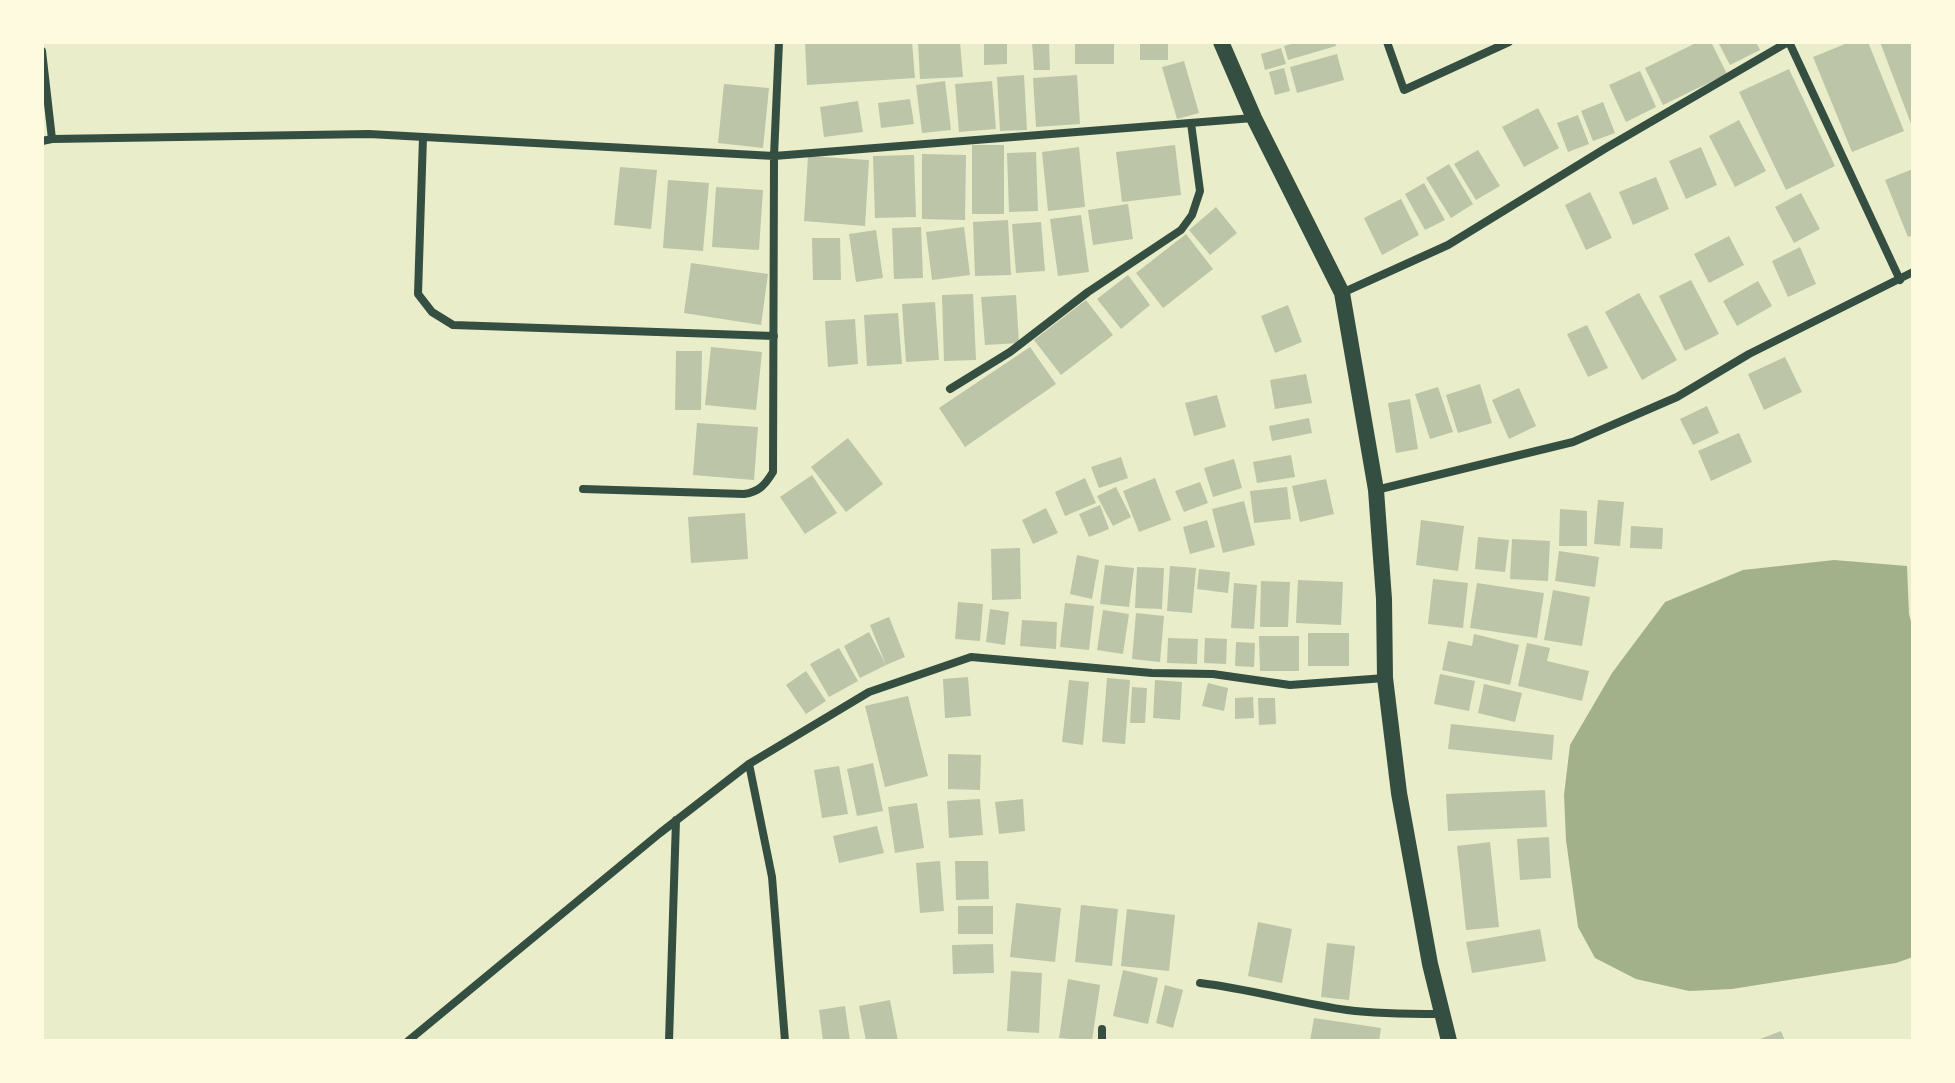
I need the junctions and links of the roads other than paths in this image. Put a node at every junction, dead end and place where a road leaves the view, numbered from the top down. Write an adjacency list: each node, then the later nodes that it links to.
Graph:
1 (779, 42): 12 (street)
2 (1221, 42): 7 (main road)
3 (1387, 42): 4 (street)
4 (1509, 42)
5 (1789, 42): 14 (street); 15 (street)
6 (42, 51): 10 (street)
7 (1254, 118): 8 (street); 15 (main road)
8 (1191, 123): 12 (street); 17 (street)
9 (423, 137): 10 (street); 12 (street); 16 (street)
10 (52, 139): 11 (street)
11 (42, 141)
12 (774, 156): 16 (street)
13 (1913, 272): 14 (street)
14 (1900, 280): 19 (street)
15 (1342, 293): 19 (main road)
16 (774, 336): 18 (street)
17 (950, 389)
18 (583, 489)
19 (1376, 490): 20 (main road)
20 (1385, 678): 21 (street); 24 (main road)
21 (749, 764): 22 (street); 28 (street)
22 (676, 820): 26 (street); 27 (street)
23 (1200, 983): 24 (street)
24 (1440, 1014): 30 (main road)
25 (1102, 1029): 29 (street)
26 (408, 1041)
27 (669, 1041)
28 (785, 1041)
29 (1102, 1041)
30 (1449, 1041)

